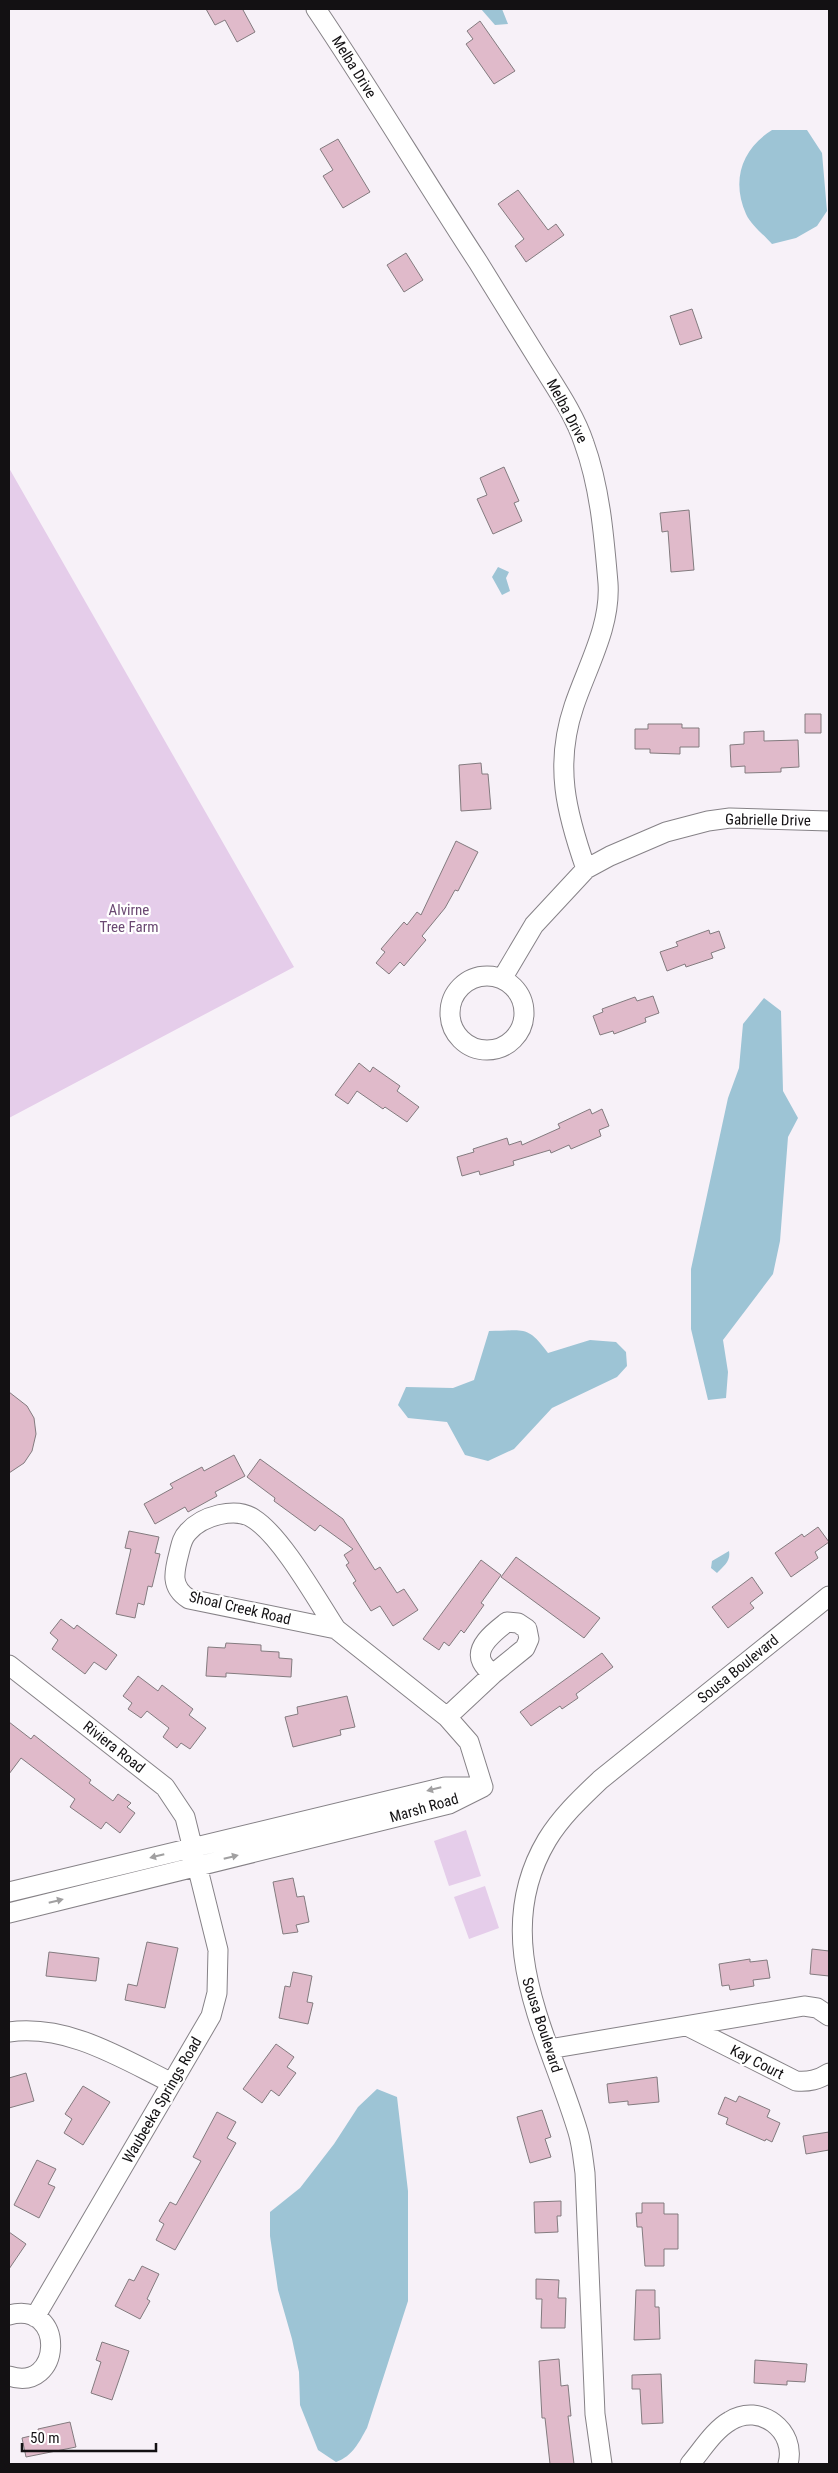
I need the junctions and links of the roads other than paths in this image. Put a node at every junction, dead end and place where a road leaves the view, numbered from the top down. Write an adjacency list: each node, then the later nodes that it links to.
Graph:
1 (316, 9): 3 (street, Melba Drive)
2 (829, 821): 3 (street, Gabrielle Drive)
3 (586, 869): 4 (street, Gabrielle Drive)
4 (502, 979)
5 (829, 1596): 17 (street, Sousa Boulevard)
6 (336, 1629): 6 (street, Shoal Creek Road); 9 (street, Shoal Creek Road)
7 (9, 1665): 11 (street, Riviera Road)
8 (493, 1674): 9 (street)
9 (447, 1717): 10 (street, Shoal Creek Road)
10 (482, 1787): 11 (street, Marsh Road)
11 (195, 1857): 12 (street, Marsh Road, one-way to 12); 13 (street, Marsh Road, one-way to 11); 19 (street, Waubeeka Springs Road)
12 (9, 1892)
13 (9, 1913)
14 (829, 2016): 15 (street)
15 (687, 2026): 17 (street); 18 (street, Kay Court)
16 (9, 2032): 19 (street)
17 (549, 2049): 23 (street, Sousa Boulevard)
18 (829, 2073)
19 (172, 2083): 21 (street, Waubeeka Springs Road)
20 (9, 2315): 21 (street)
21 (36, 2317): 22 (street)
22 (9, 2376)
23 (602, 2464)
24 (690, 2464): 25 (street)
25 (788, 2464)

